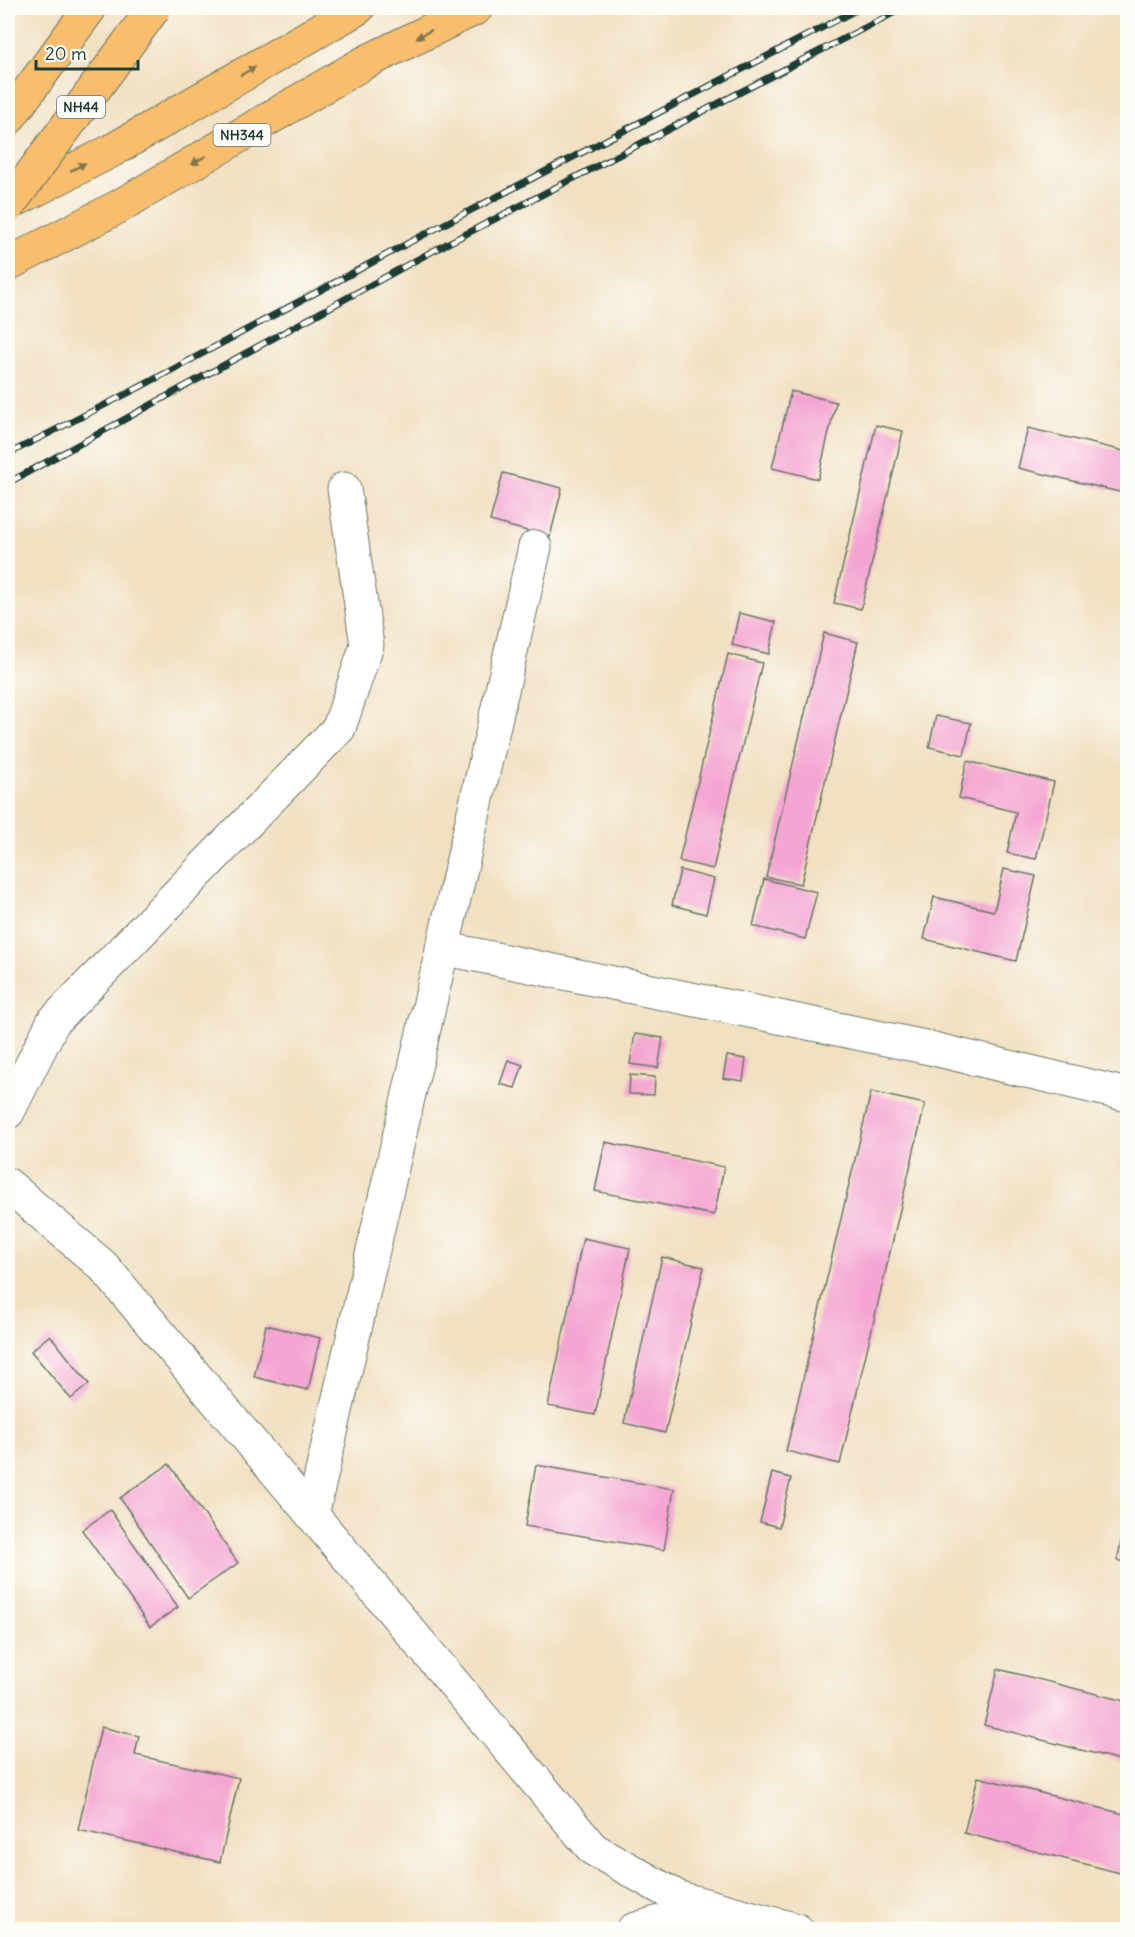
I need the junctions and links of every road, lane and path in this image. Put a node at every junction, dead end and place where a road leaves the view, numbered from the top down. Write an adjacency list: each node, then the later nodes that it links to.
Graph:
1 (90, 8): 5 (highway)
2 (154, 8): 6 (highway, NH44, bridge)
3 (358, 8): 6 (highway, one-way to 3)
4 (476, 8): 7 (highway, NH344, one-way to 7)
5 (8, 119)
6 (8, 205)
7 (8, 264)
8 (344, 489): 12 (street)
9 (535, 547): 10 (street)
10 (442, 948): 11 (street); 14 (street)
11 (1128, 1095)
12 (8, 1112)
13 (8, 1185): 14 (street)
14 (312, 1515): 15 (street)
15 (710, 1907): 16 (street); 17 (street)
16 (633, 1929)
17 (796, 1929)

